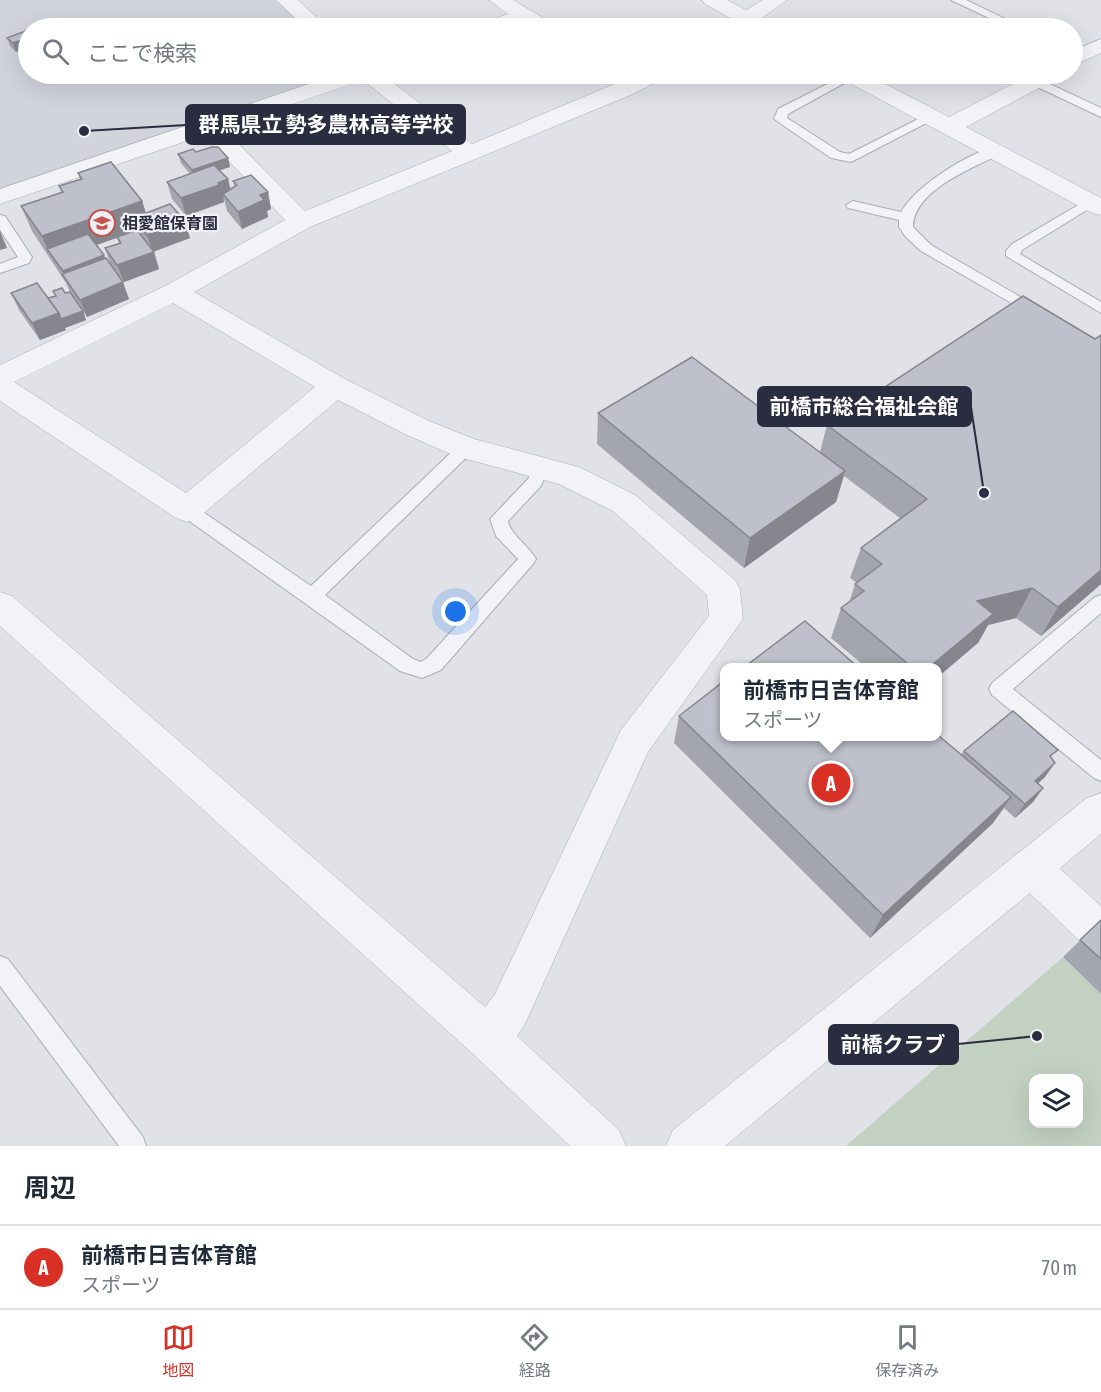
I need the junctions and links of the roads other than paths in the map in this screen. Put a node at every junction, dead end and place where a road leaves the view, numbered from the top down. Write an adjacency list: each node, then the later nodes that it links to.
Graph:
1 (286, 0): 7 (street)
2 (499, 0): 6 (street)
3 (712, 0): 10 (street)
4 (777, 0): 11 (street)
5 (957, 0): 12 (lane)
6 (524, 16): 8 (street); 9 (street)
7 (307, 18)
8 (518, 18)
9 (528, 18)
10 (732, 18)
11 (746, 18)
12 (996, 18)
13 (1101, 45): 14 (street)
14 (1083, 53)
15 (329, 84): 24 (street)
16 (382, 84): 26 (street)
17 (622, 84): 26 (street)
18 (833, 84): 23 (lane)
19 (870, 84): 23 (street)
20 (1026, 84): 23 (street)
21 (1053, 84): 22 (lane)
22 (1101, 113)
23 (941, 122): 25 (street)
24 (207, 126): 27 (street); 32 (street)
25 (995, 151): 29 (street); 30 (lane)
26 (469, 153): 32 (street)
27 (0, 197)
28 (853, 205): 30 (lane)
29 (1095, 205): 35 (lane)
30 (906, 217): 36 (lane)
31 (0, 219): 33 (lane)
32 (301, 222): 34 (street)
33 (0, 269)
34 (174, 292): 37 (street); 38 (street)
35 (1101, 308)
36 (1049, 320)
37 (0, 377)
38 (335, 386): 40 (street); 42 (street)
39 (0, 387): 42 (street)
40 (466, 448): 41 (street); 43 (lane)
41 (540, 468): 43 (lane); 51 (street)
42 (187, 510): 43 (lane)
43 (312, 596)
44 (1101, 602): 46 (lane)
45 (0, 606): 51 (street)
46 (1101, 772)
47 (1101, 810): 48 (street)
48 (1030, 867): 49 (street); 54 (street)
49 (1101, 933)
50 (0, 967): 52 (lane)
51 (488, 1039): 53 (street)
52 (134, 1146)
53 (603, 1146)
54 (689, 1146)

